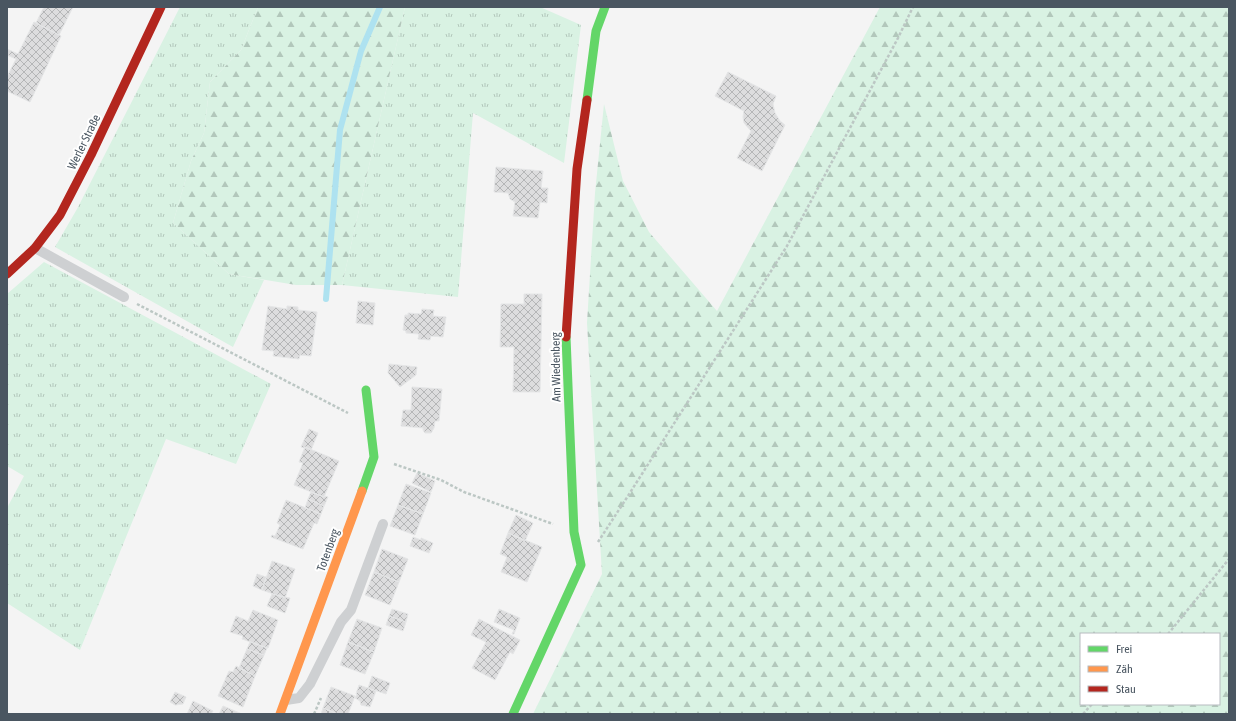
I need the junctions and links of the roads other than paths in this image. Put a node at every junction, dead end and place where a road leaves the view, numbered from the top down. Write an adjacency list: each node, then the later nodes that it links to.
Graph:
1 (161, 7): 3 (street, Werler Straße)
2 (605, 7): 10 (street, Am Wiedenberg)
3 (35, 248): 4 (street, Werler Straße); 5 (lane)
4 (7, 274)
5 (124, 297)
6 (366, 390): 8 (street, Totenberg)
7 (383, 524): 8 (lane)
8 (286, 700): 9 (street, Totenberg)
9 (280, 714)
10 (513, 714)

